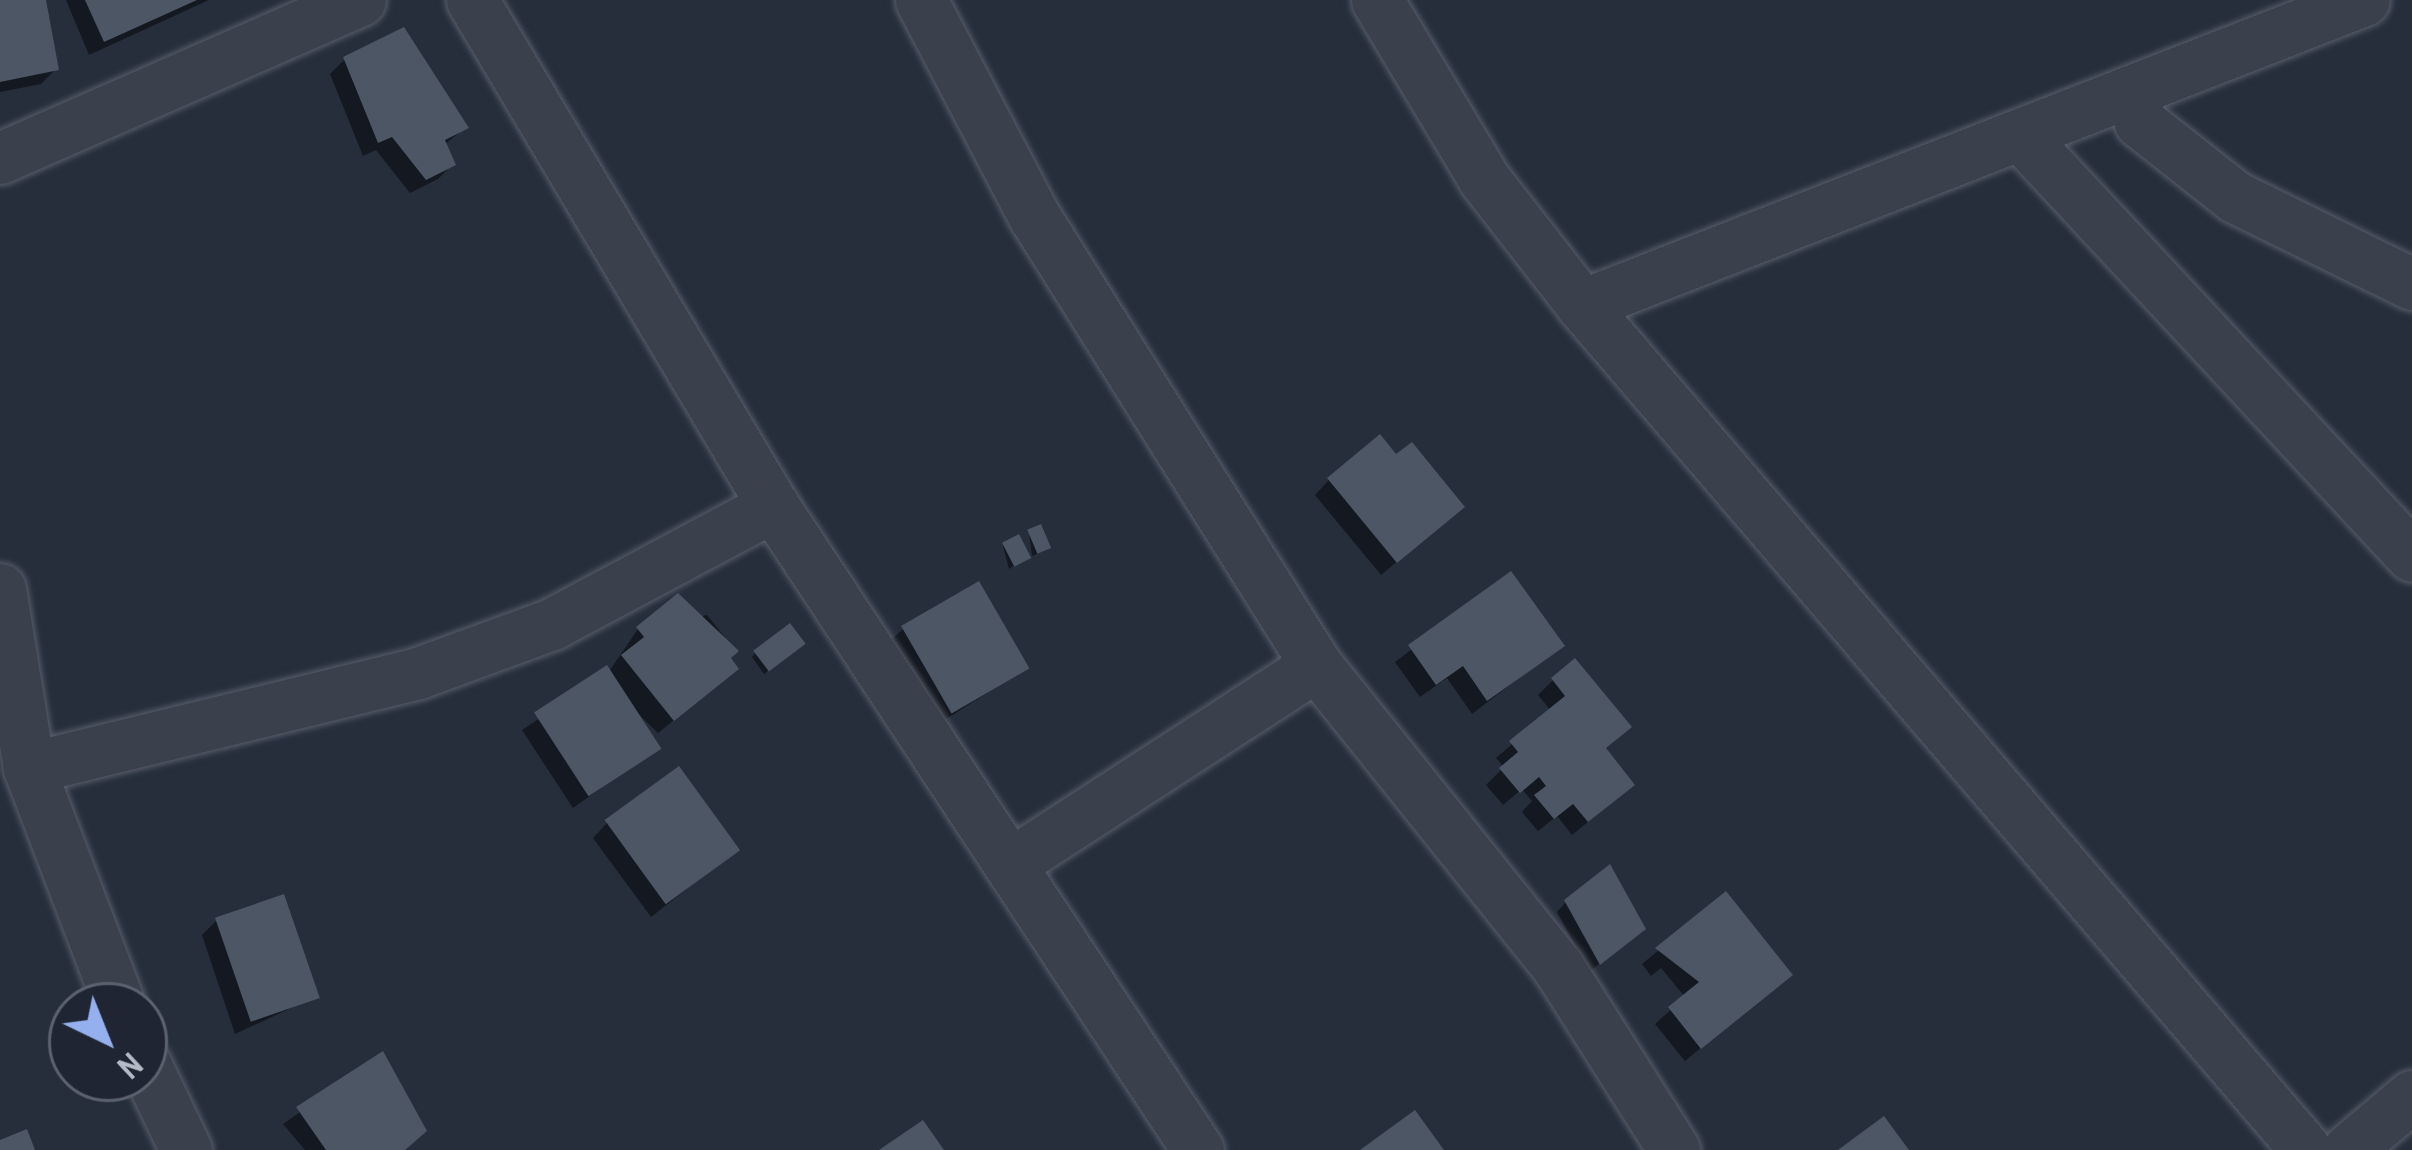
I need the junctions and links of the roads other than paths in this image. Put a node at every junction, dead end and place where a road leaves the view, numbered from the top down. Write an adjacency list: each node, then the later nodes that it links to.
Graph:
1 (360, 0): 8 (street)
2 (472, 0): 11 (street)
3 (921, 0): 14 (street)
4 (1377, 0): 10 (street)
5 (2364, 0): 6 (street)
6 (2133, 92): 7 (street); 9 (street)
7 (2022, 136): 10 (street); 12 (street)
8 (0, 158)
9 (2412, 284)
10 (1582, 305): 24 (street)
11 (773, 506): 16 (street); 17 (street)
12 (2412, 556)
13 (0, 589): 15 (street)
14 (1316, 665): 17 (street); 23 (street)
15 (9, 712): 16 (street)
16 (29, 768): 18 (street)
17 (1010, 864): 21 (street)
18 (111, 982)
19 (2412, 1096): 25 (street)
20 (163, 1102): 22 (street)
21 (1188, 1146)
22 (186, 1150)
23 (1674, 1150)
24 (2306, 1150)
25 (2348, 1150)

